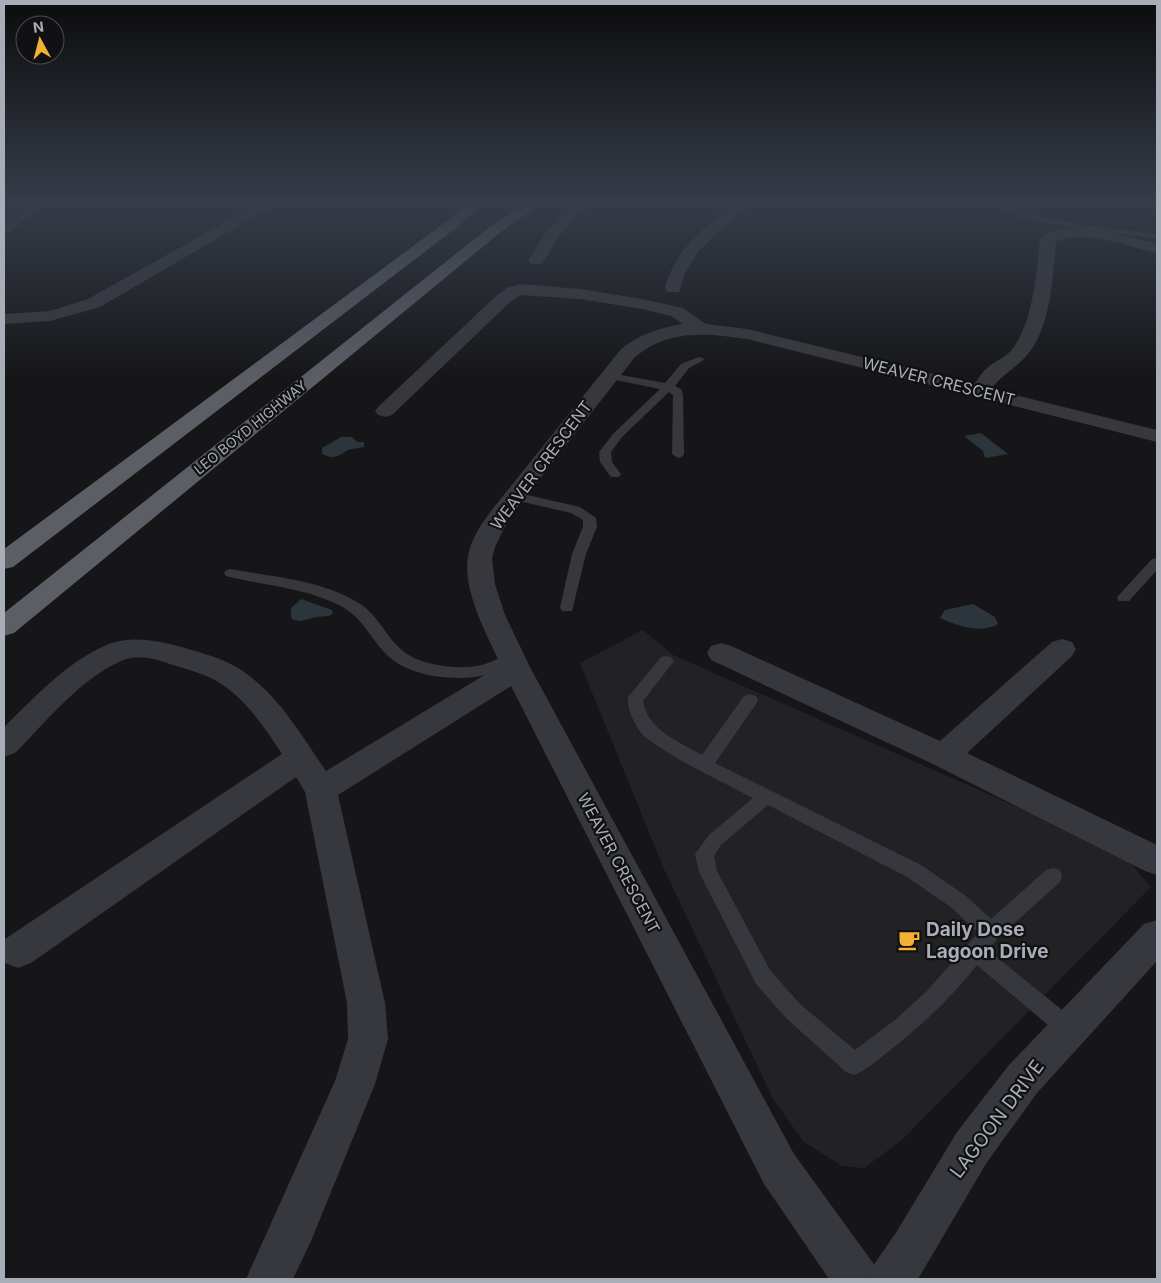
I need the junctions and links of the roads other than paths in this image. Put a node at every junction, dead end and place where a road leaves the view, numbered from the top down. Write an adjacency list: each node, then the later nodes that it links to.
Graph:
1 (170, 260): 7 (street)
2 (404, 260): 18 (highway)
3 (457, 260): 23 (highway, LEO BOYD HIGHWAY)
4 (684, 260): 6 (street)
5 (1046, 260): 12 (street)
6 (672, 288)
7 (4, 319)
8 (700, 328): 10 (street, WEAVER CRESCENT); 12 (street, WEAVER CRESCENT); 13 (street)
9 (699, 360): 11 (lane)
10 (610, 376): 11 (lane); 17 (street, WEAVER CRESCENT)
11 (668, 386): 15 (lane); 16 (lane)
12 (978, 391): 14 (street, WEAVER CRESCENT)
13 (385, 411)
14 (1157, 436)
15 (678, 454)
16 (615, 474)
17 (514, 496): 22 (lane); 27 (street, WEAVER CRESCENT)
18 (4, 561)
19 (1157, 562): 21 (lane)
20 (231, 573): 27 (lane)
21 (1124, 598)
22 (567, 608)
23 (4, 627)
24 (1062, 649): 30 (street)
25 (721, 653): 30 (street)
26 (666, 661): 32 (lane)
27 (515, 664): 33 (street); 43 (street, WEAVER CRESCENT)
28 (750, 700): 32 (lane)
29 (4, 745): 31 (street)
30 (944, 756): 35 (street)
31 (300, 758): 33 (street); 39 (street)
32 (704, 765): 34 (lane)
33 (321, 790): 44 (street)
34 (766, 796): 37 (lane); 40 (lane)
35 (1157, 861)
36 (1053, 876): 37 (lane)
37 (991, 932): 40 (lane)
38 (1157, 936): 41 (street, LAGOON DRIVE)
39 (18, 951)
40 (975, 951): 41 (lane)
41 (1069, 1029): 42 (street, LAGOON DRIVE)
42 (906, 1268)
43 (847, 1275)
44 (269, 1279)

